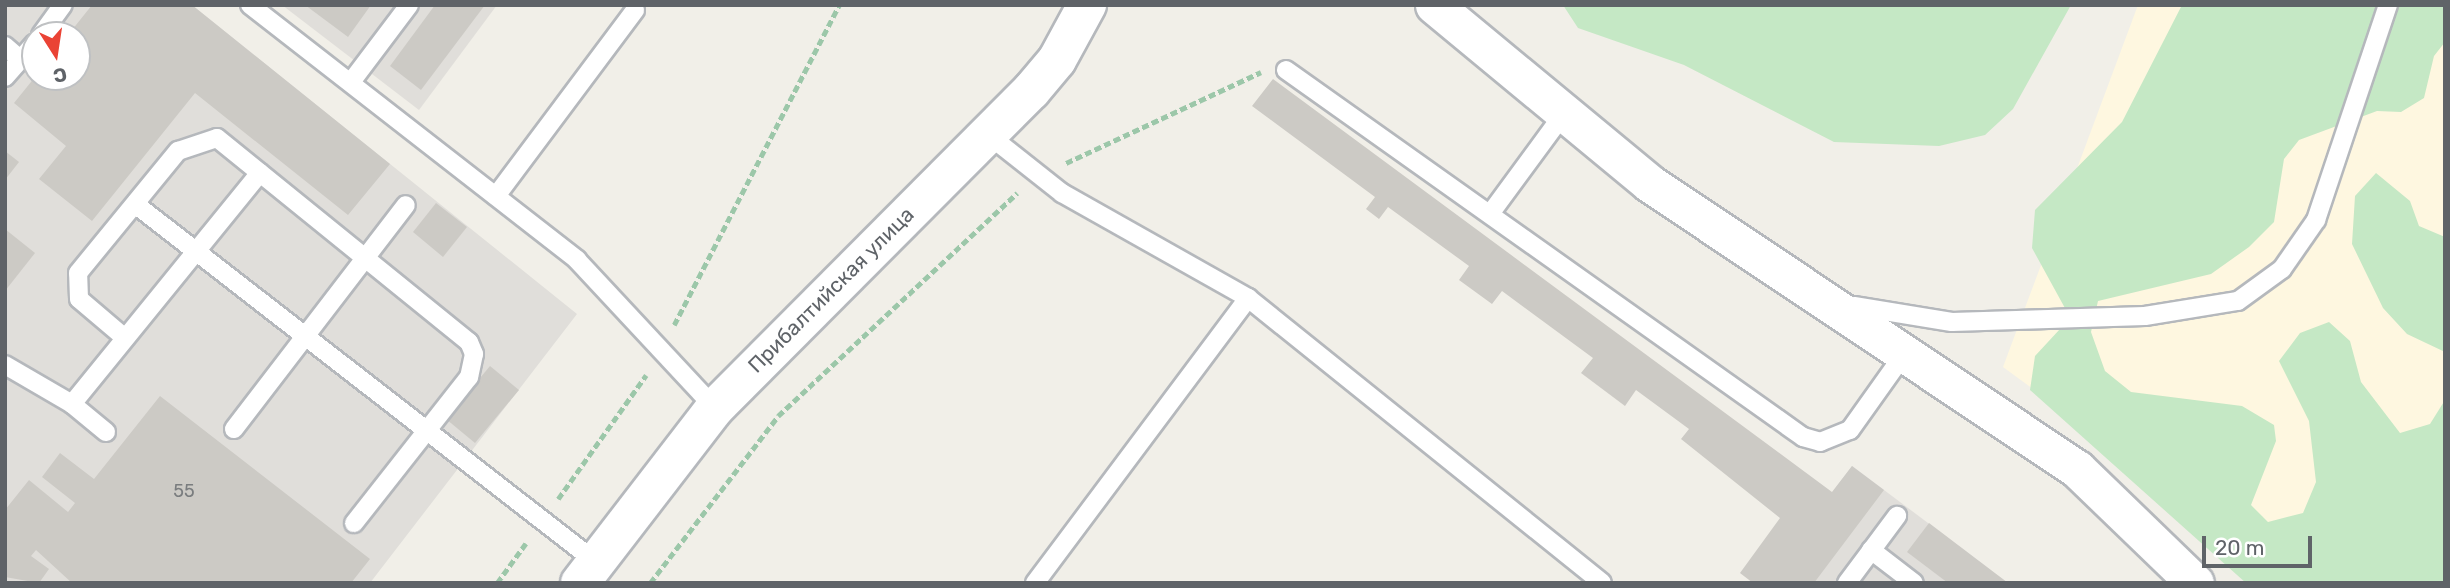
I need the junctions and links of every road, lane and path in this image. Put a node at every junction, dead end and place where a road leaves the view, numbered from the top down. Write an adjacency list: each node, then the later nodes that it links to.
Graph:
1 (63, 5): 9 (lane)
2 (409, 5): 14 (lane)
3 (839, 5): 29 (path)
4 (1087, 5): 16 (street, Прибалтийская улица)
5 (1434, 5): 15 (street)
6 (2388, 5): 25 (lane)
7 (252, 6): 14 (lane)
8 (635, 10): 19 (lane)
9 (51, 21)
10 (5, 46): 11 (lane)
11 (21, 60): 13 (lane)
12 (1286, 70): 18 (path); 22 (lane)
13 (5, 77)
14 (351, 82): 19 (lane)
15 (1562, 116): 22 (lane); 25 (street)
16 (986, 133): 18 (lane); 33 (street, Прибалтийская улица)
17 (260, 173): 20 (lane); 23 (lane); 24 (lane)
18 (1040, 177): 26 (lane); 43 (path)
19 (496, 196): 29 (lane)
20 (135, 204): 23 (lane); 28 (lane)
21 (406, 205): 24 (lane)
22 (1490, 214): 30 (lane)
23 (195, 251): 27 (lane); 28 (lane)
24 (365, 258): 27 (lane); 35 (lane)
25 (1811, 291): 30 (street)
26 (1248, 298): 44 (lane); 45 (lane)
27 (305, 337): 34 (lane); 35 (lane)
28 (125, 338): 32 (lane)
29 (660, 353): 33 (lane); 38 (path)
30 (1904, 354): 48 (street)
31 (5, 365): 32 (lane)
32 (72, 404): 36 (lane)
33 (715, 408): 41 (street, Прибалтийская улица)
34 (234, 429)
35 (426, 431): 38 (lane); 39 (lane)
36 (106, 432)
37 (1897, 516): 40 (lane)
38 (541, 522): 41 (lane); 42 (path)
39 (354, 523)
40 (1871, 550): 46 (lane); 47 (lane)
41 (588, 572)
42 (497, 583)
43 (650, 583)
44 (1035, 583)
45 (1602, 583)
46 (1847, 583)
47 (1914, 583)
48 (2195, 583)

